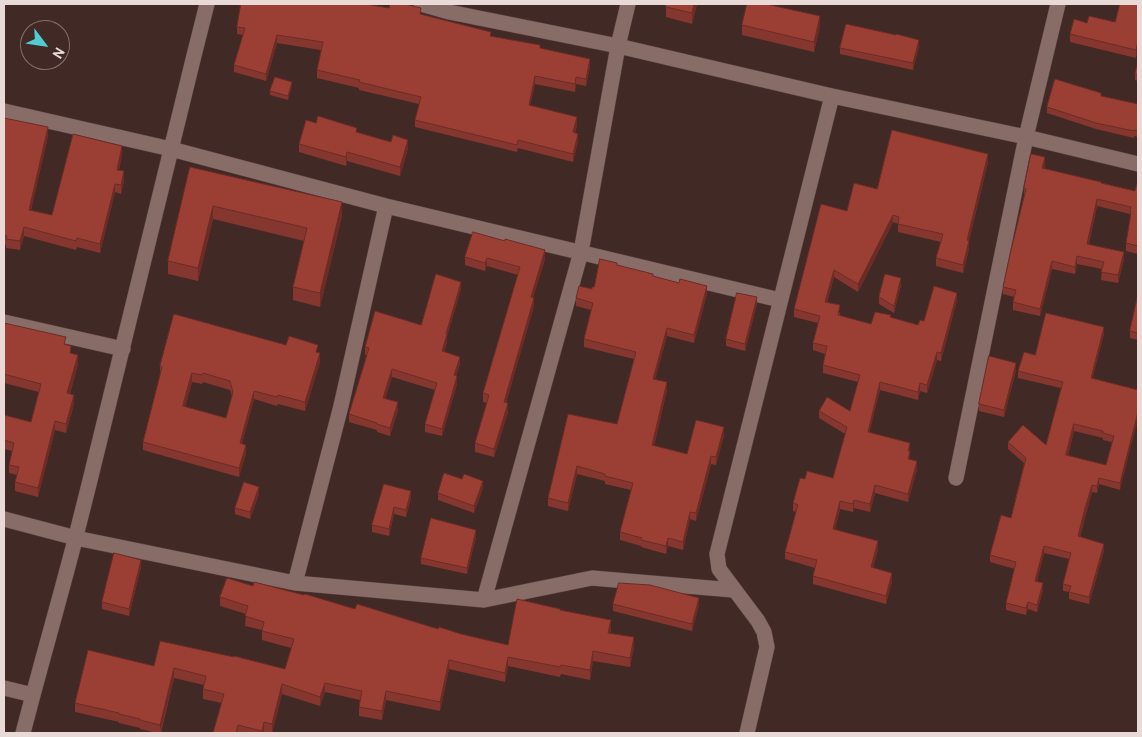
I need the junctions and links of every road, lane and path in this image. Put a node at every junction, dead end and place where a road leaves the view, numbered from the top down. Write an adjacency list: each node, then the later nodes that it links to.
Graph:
1 (207, 4): 9 (street)
2 (421, 4): 5 (street)
3 (628, 4): 5 (street)
4 (1058, 4): 8 (street)
5 (618, 46): 6 (street); 12 (street)
6 (832, 96): 8 (street); 13 (street)
7 (4, 111): 9 (street)
8 (1026, 137): 10 (street); 16 (street)
9 (170, 148): 11 (street); 15 (street)
10 (1138, 164)
11 (386, 206): 12 (street); 19 (street)
12 (581, 252): 13 (street); 21 (street)
13 (780, 300): 20 (street)
14 (4, 322): 15 (street)
15 (123, 349): 18 (street)
16 (956, 478)
17 (4, 519): 18 (street)
18 (76, 538): 19 (street); 23 (street)
19 (295, 583): 21 (street)
20 (734, 590): 21 (street); 25 (street)
21 (484, 600)
22 (4, 688): 23 (street)
23 (33, 695): 24 (street)
24 (23, 733)
25 (747, 733)

